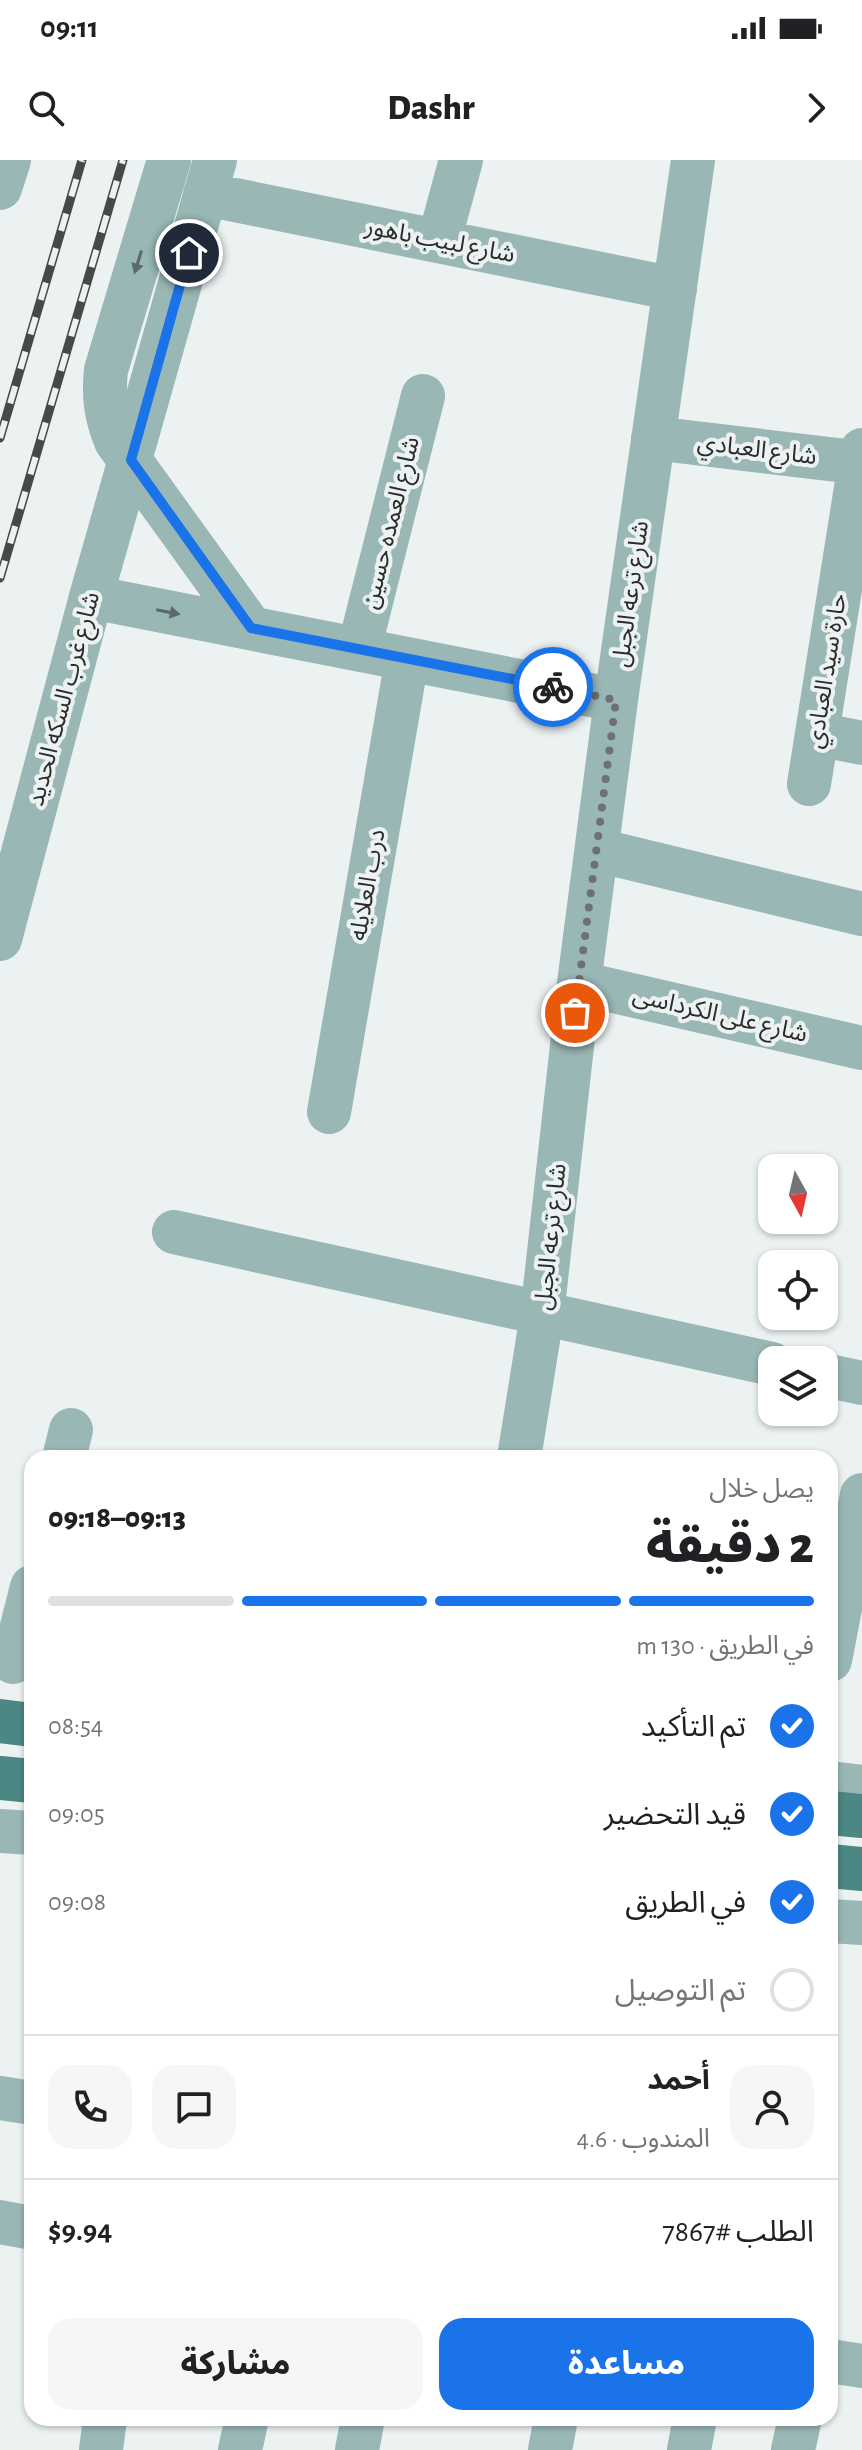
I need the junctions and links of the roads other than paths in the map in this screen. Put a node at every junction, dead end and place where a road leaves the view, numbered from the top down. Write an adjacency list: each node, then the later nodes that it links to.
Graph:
1 (169, 160): 10 (street, one-way to 10)
2 (461, 160): 5 (street)
3 (693, 160): 6 (street, شارع ترعه الجبل)
4 (210, 177): 5 (street, شارع لبيب باهور); 10 (street, شارع غرب السكه الحديد)
5 (439, 241): 6 (street, شارع لبيب باهور)
6 (675, 289): 8 (street, شارع ترعه الجبل)
7 (423, 396): 13 (street, شارع العمده حسين)
8 (653, 438): 9 (street, شارع العبادي); 15 (street, شارع ترعه الجبل)
9 (861, 459): 16 (street, حارة سيد العبادي)
10 (131, 460): 11 (street, شارع غرب السكه الحديد); 12 (street)
11 (91, 597): 12 (street, one-way to 12); 21 (street, شارع غرب السكه الحديد)
12 (251, 628): 13 (street)
13 (359, 649): 14 (street)
14 (407, 659): 15 (street); 24 (street, درب العلايله)
15 (616, 700): 19 (street, شارع ترعه الجبل)
16 (817, 734): 17 (street); 18 (street, حارة سيد العبادي)
17 (862, 743)
18 (809, 784)
19 (597, 850): 20 (street); 22 (street, شارع ترعه الجبل)
20 (862, 914)
21 (0, 939)
22 (579, 983): 23 (street, شارع على الكرداسى); 26 (street, شارع ترعه الجبل)
23 (862, 1048)
24 (329, 1112)
25 (174, 1232): 26 (street)
26 (542, 1315): 27 (street); 30 (street, شارع ترعه الجبل)
27 (758, 1361)
28 (838, 1378): 29 (street)
29 (862, 1383)
30 (520, 1450)
31 (862, 1495): 32 (street)
32 (838, 1619)
33 (24, 1622): 34 (street)
34 (15, 1662)
35 (0, 1721): 36 (main road)
36 (24, 1724)
37 (0, 1778): 38 (main road)
38 (24, 1780)
39 (838, 1784): 40 (street)
40 (862, 1787)
41 (838, 1814): 42 (main road)
42 (862, 1816)
43 (0, 1831): 44 (street)
44 (24, 1832)
45 (838, 1867): 46 (main road)
46 (862, 1869)
47 (838, 1922): 48 (street)
48 (862, 1923)
49 (0, 2098): 50 (street)
50 (24, 2102)
51 (0, 2222): 52 (street)
52 (24, 2226)
53 (838, 2362): 54 (street)
54 (862, 2366)
55 (104, 2426): 61 (street)
56 (245, 2426): 62 (street)
57 (362, 2426): 63 (street)
58 (554, 2426): 64 (street)
59 (694, 2426): 65 (street)
60 (798, 2426): 66 (street)
61 (101, 2450)
62 (240, 2450)
63 (357, 2450)
64 (550, 2450)
65 (689, 2450)
66 (793, 2450)

